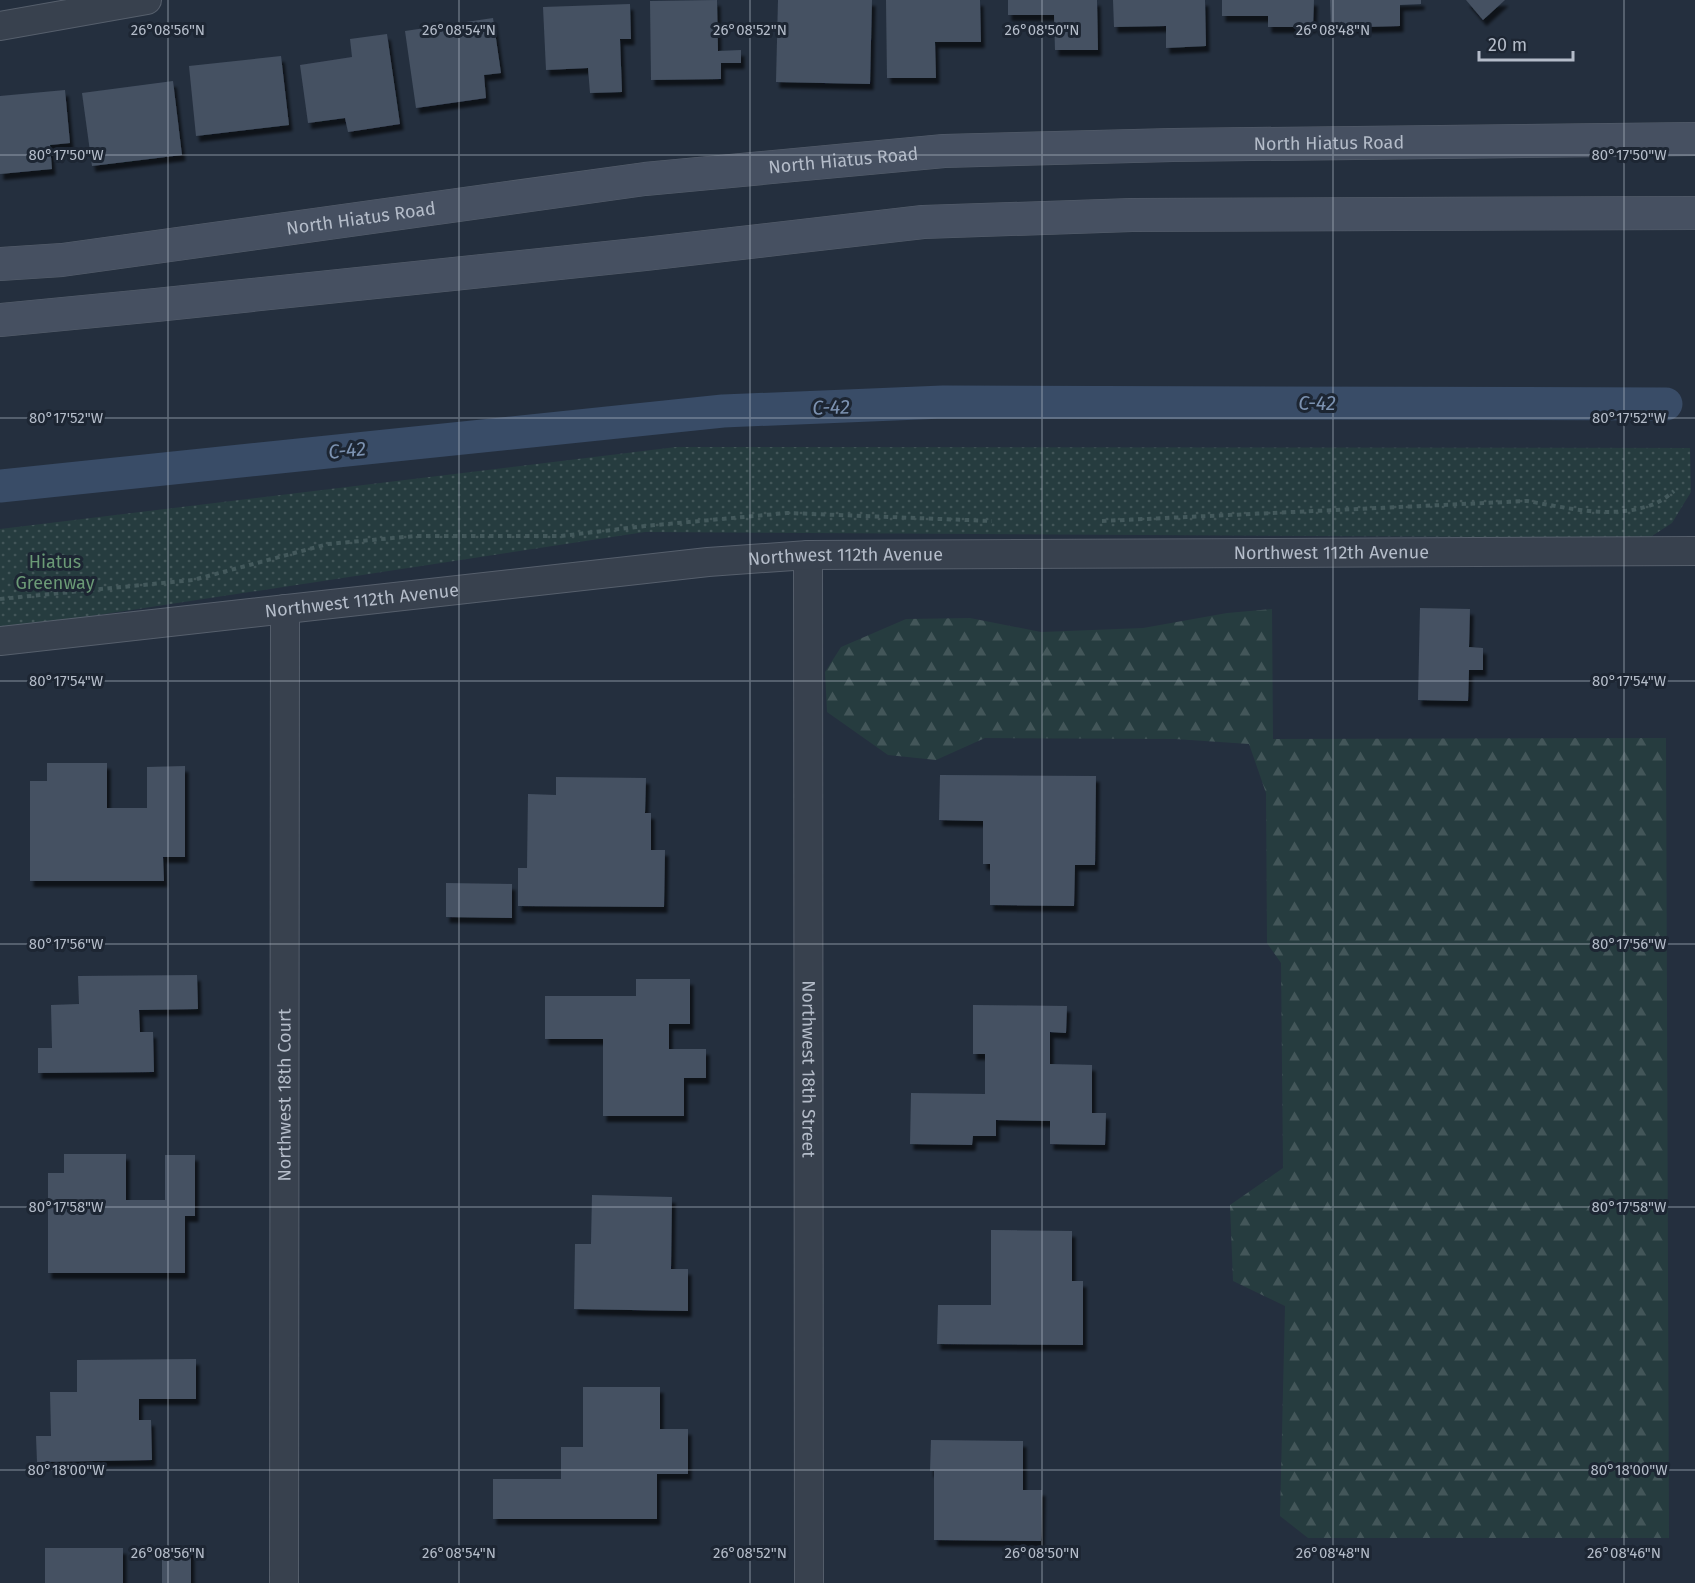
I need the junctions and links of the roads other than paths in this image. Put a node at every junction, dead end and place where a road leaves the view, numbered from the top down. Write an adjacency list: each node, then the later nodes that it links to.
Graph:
1 (147, 0): 2 (street)
2 (0, 26)
3 (1695, 139): 5 (main road, North Hiatus Road)
4 (1695, 213): 6 (main road)
5 (0, 264)
6 (0, 320)
7 (1695, 551): 8 (street, Northwest 112th Avenue)
8 (808, 555): 9 (street, Northwest 112th Avenue); 12 (street, Northwest 18th Street)
9 (285, 609): 10 (street, Northwest 112th Avenue); 11 (street, Northwest 18th Court)
10 (0, 642)
11 (284, 1583)
12 (809, 1583)

